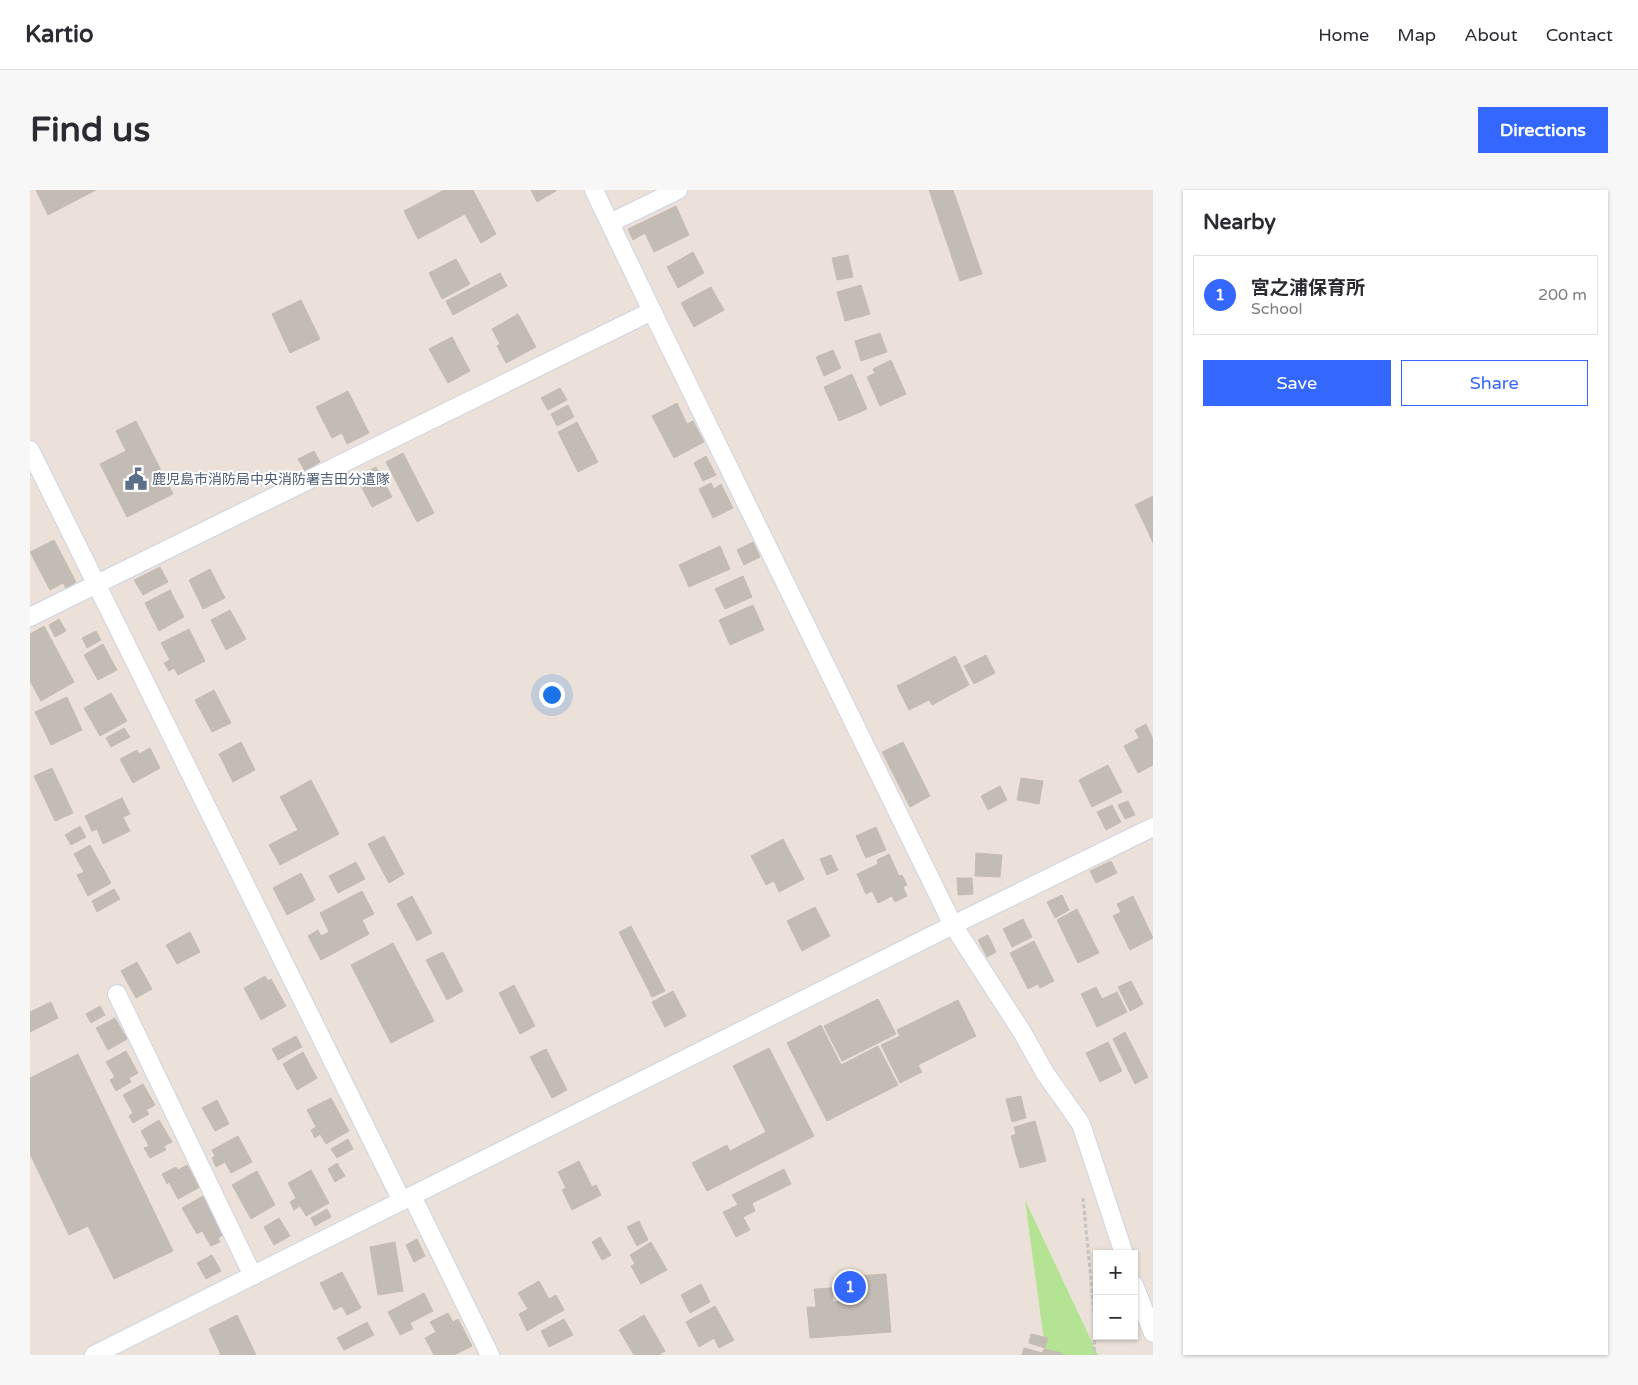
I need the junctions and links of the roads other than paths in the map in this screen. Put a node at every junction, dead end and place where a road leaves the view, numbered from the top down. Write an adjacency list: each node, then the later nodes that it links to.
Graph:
1 (594, 190): 3 (street)
2 (678, 190): 3 (street)
3 (610, 222): 4 (street)
4 (652, 311): 6 (street); 9 (street)
5 (30, 450): 6 (street)
6 (96, 584): 7 (street); 11 (street)
7 (30, 617)
8 (1153, 827): 9 (street)
9 (953, 925): 11 (street); 12 (street)
10 (117, 994): 13 (street)
11 (407, 1199): 13 (street); 17 (street)
12 (1123, 1250)
13 (253, 1276): 16 (street)
14 (1138, 1295): 15 (street)
15 (1153, 1333)
16 (94, 1355)
17 (490, 1355)

